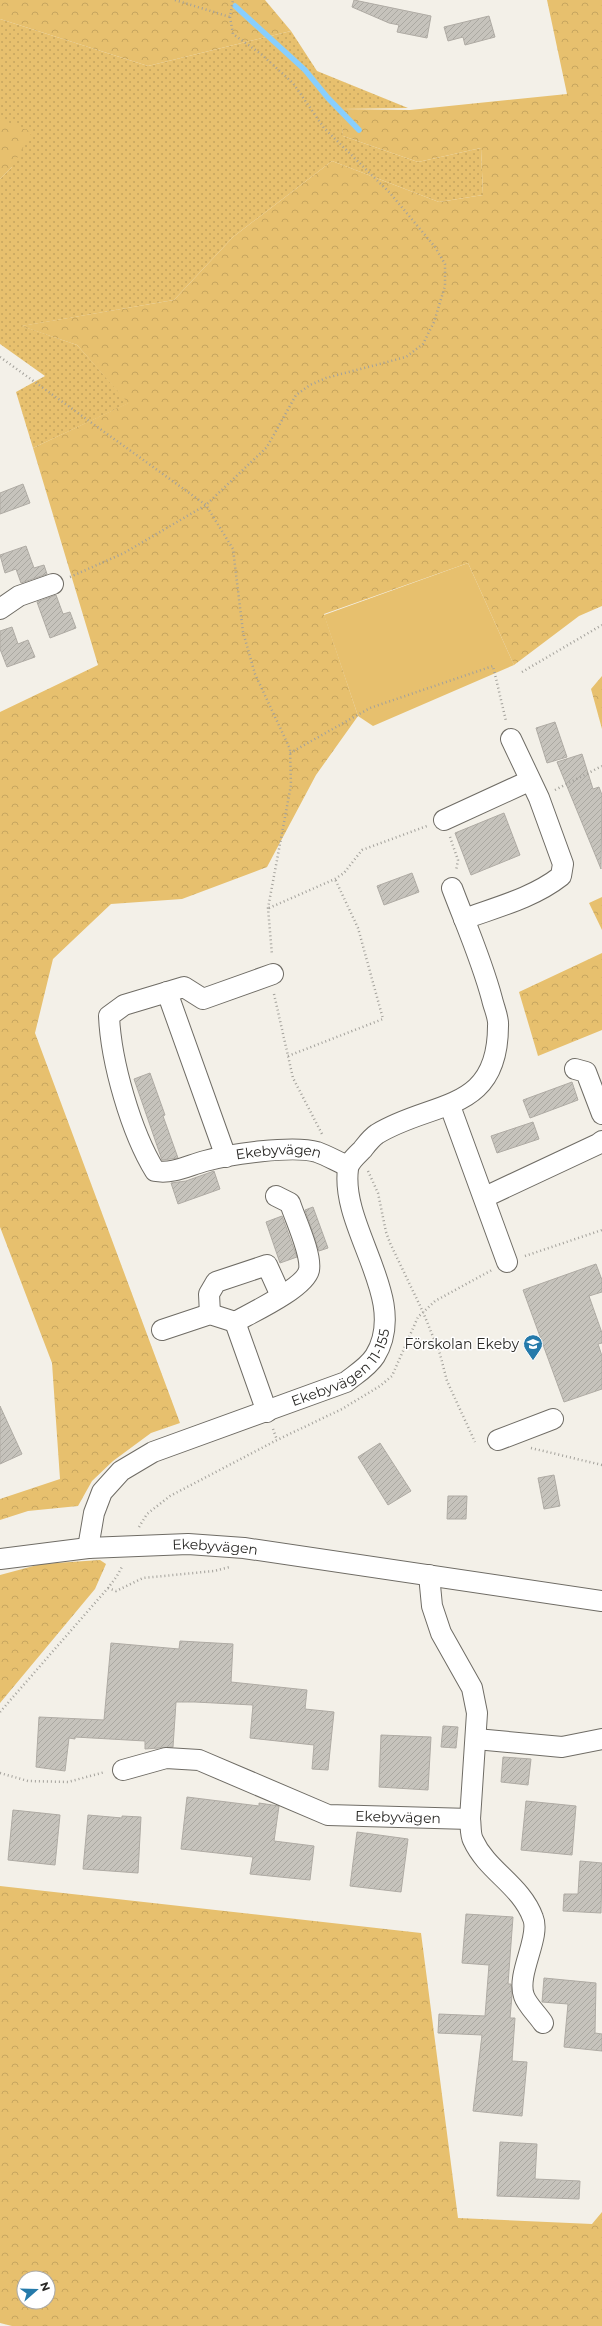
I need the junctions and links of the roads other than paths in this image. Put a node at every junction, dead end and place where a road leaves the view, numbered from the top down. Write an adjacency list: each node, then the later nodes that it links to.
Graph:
1 (53, 584): 2 (street)
2 (0, 609)
3 (511, 739): 4 (street)
4 (529, 781): 5 (street); 7 (street)
5 (444, 820)
6 (452, 888): 7 (street)
7 (464, 919): 11 (street)
8 (273, 974): 9 (street)
9 (167, 992): 14 (street); 14 (street, Ekebyvägen)
10 (575, 1069): 12 (street)
11 (450, 1106): 15 (street); 17 (street)
12 (602, 1114)
13 (602, 1140): 17 (street)
14 (226, 1157): 15 (street, Ekebyvägen)
15 (352, 1162): 23 (street, Ekebyvägen 11-155)
16 (276, 1196): 19 (street)
17 (485, 1197): 18 (street)
18 (507, 1262)
19 (281, 1296): 20 (street); 21 (street)
20 (210, 1314): 21 (street); 22 (street)
21 (235, 1322): 23 (street)
22 (162, 1330)
23 (267, 1412): 26 (street, Ekebyvägen 11-155)
24 (553, 1419): 25 (street)
25 (498, 1440)
26 (88, 1548): 27 (street, Ekebyvägen); 28 (street, Ekebyvägen)
27 (0, 1559)
28 (429, 1575): 29 (street, Ekebyvägen); 30 (street)
29 (602, 1601)
30 (476, 1739): 31 (street); 33 (street)
31 (602, 1739)
32 (122, 1770): 33 (street, Ekebyvägen)
33 (470, 1819): 34 (street)
34 (543, 2023)

